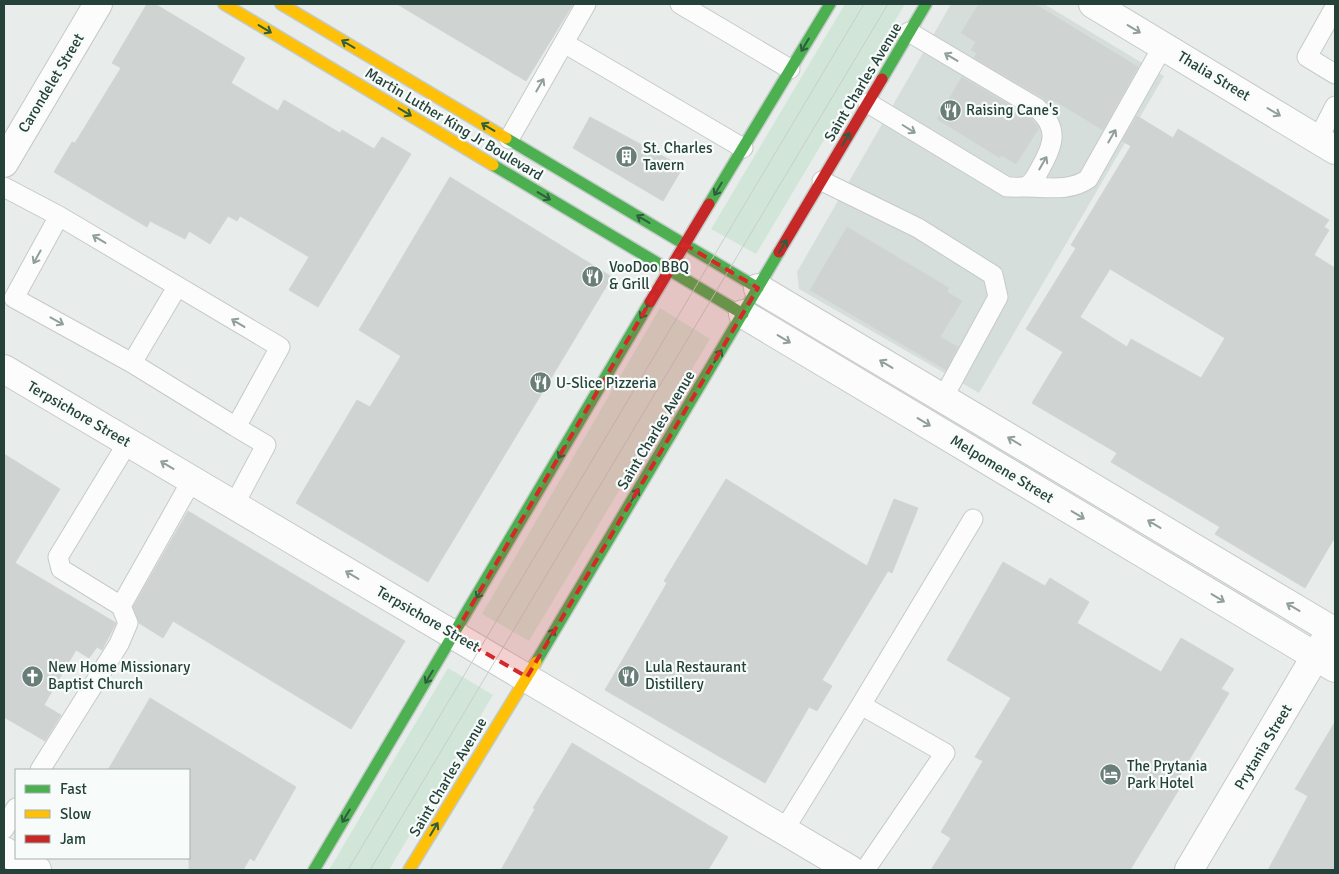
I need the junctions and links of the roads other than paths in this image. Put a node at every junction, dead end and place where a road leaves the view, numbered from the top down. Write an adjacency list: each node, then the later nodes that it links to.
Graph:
1 (98, 4): 20 (street, Carondelet Street)
2 (224, 4): 26 (main road, Martin Luther King Jr Boulevard, one-way to 26)
3 (281, 4): 17 (main road, Martin Luther King Jr Boulevard, one-way to 3)
4 (586, 4): 11 (lane)
5 (680, 4): 13 (lane)
6 (830, 4): 13 (main road, one-way to 13)
7 (926, 4): 10 (main road, Saint Charles Avenue)
8 (1093, 4): 12 (street, Thalia Street, one-way to 12)
9 (1335, 7): 14 (lane)
10 (909, 32): 15 (main road, Saint Charles Avenue); 22 (lane, one-way to 10)
11 (564, 44): 17 (lane, one-way to 11); 19 (lane)
12 (1163, 46): 18 (street, Thalia Street, one-way to 18); 22 (lane, one-way to 12)
13 (790, 69): 19 (main road)
14 (1335, 74)
15 (868, 103): 21 (main road, Saint Charles Avenue, one-way to 15); 22 (lane, one-way to 22)
16 (1335, 106): 18 (lane)
17 (509, 140): 25 (main road, Martin Luther King Jr Boulevard, one-way to 17)
18 (1327, 144)
19 (743, 148): 25 (main road, one-way to 25)
20 (4, 163)
21 (822, 181): 28 (main road, Saint Charles Avenue, one-way to 21); 32 (lane)
22 (1026, 186)
23 (4, 188): 24 (lane)
24 (59, 216): 27 (lane, one-way to 24); 30 (lane, one-way to 30)
25 (684, 244): 26 (main road); 28 (main road, Melpomene Street)
26 (669, 270): 29 (main road, Melpomene Street); 40 (main road, one-way to 40)
27 (177, 287): 30 (lane); 33 (lane, one-way to 27)
28 (758, 288): 29 (main road, Saint Charles Avenue); 32 (street, Melpomene Street, one-way to 28)
29 (742, 314): 41 (street, Melpomene Street, one-way to 41); 42 (main road, Saint Charles Avenue, one-way to 29)
30 (132, 363): 33 (lane)
31 (4, 370): 34 (street, Terpsichore Street)
32 (942, 398): 39 (street, Melpomene Street, one-way to 32)
33 (236, 427): 36 (lane)
34 (128, 442): 35 (street, Terpsichore Street, one-way to 34); 38 (lane)
35 (192, 480): 36 (street, Terpsichore Street); 38 (lane)
36 (234, 505): 40 (street, Terpsichore Street, one-way to 36)
37 (973, 519): 43 (lane)
38 (121, 606): 44 (lane)
39 (1334, 629): 41 (street, Prytania Street)
40 (454, 635): 42 (street, Terpsichore Street); 48 (main road, one-way to 48)
41 (1326, 663): 52 (street, Prytania Street)
42 (527, 677): 47 (street, Terpsichore Street); 49 (main road, Saint Charles Avenue, one-way to 42)
43 (861, 705): 47 (lane); 51 (lane)
44 (41, 769)
45 (15, 810): 46 (lane)
46 (4, 829)
47 (784, 830): 50 (street, Terpsichore Street)
48 (314, 870)
49 (409, 870)
50 (851, 870)
51 (865, 870)
52 (1189, 870)

